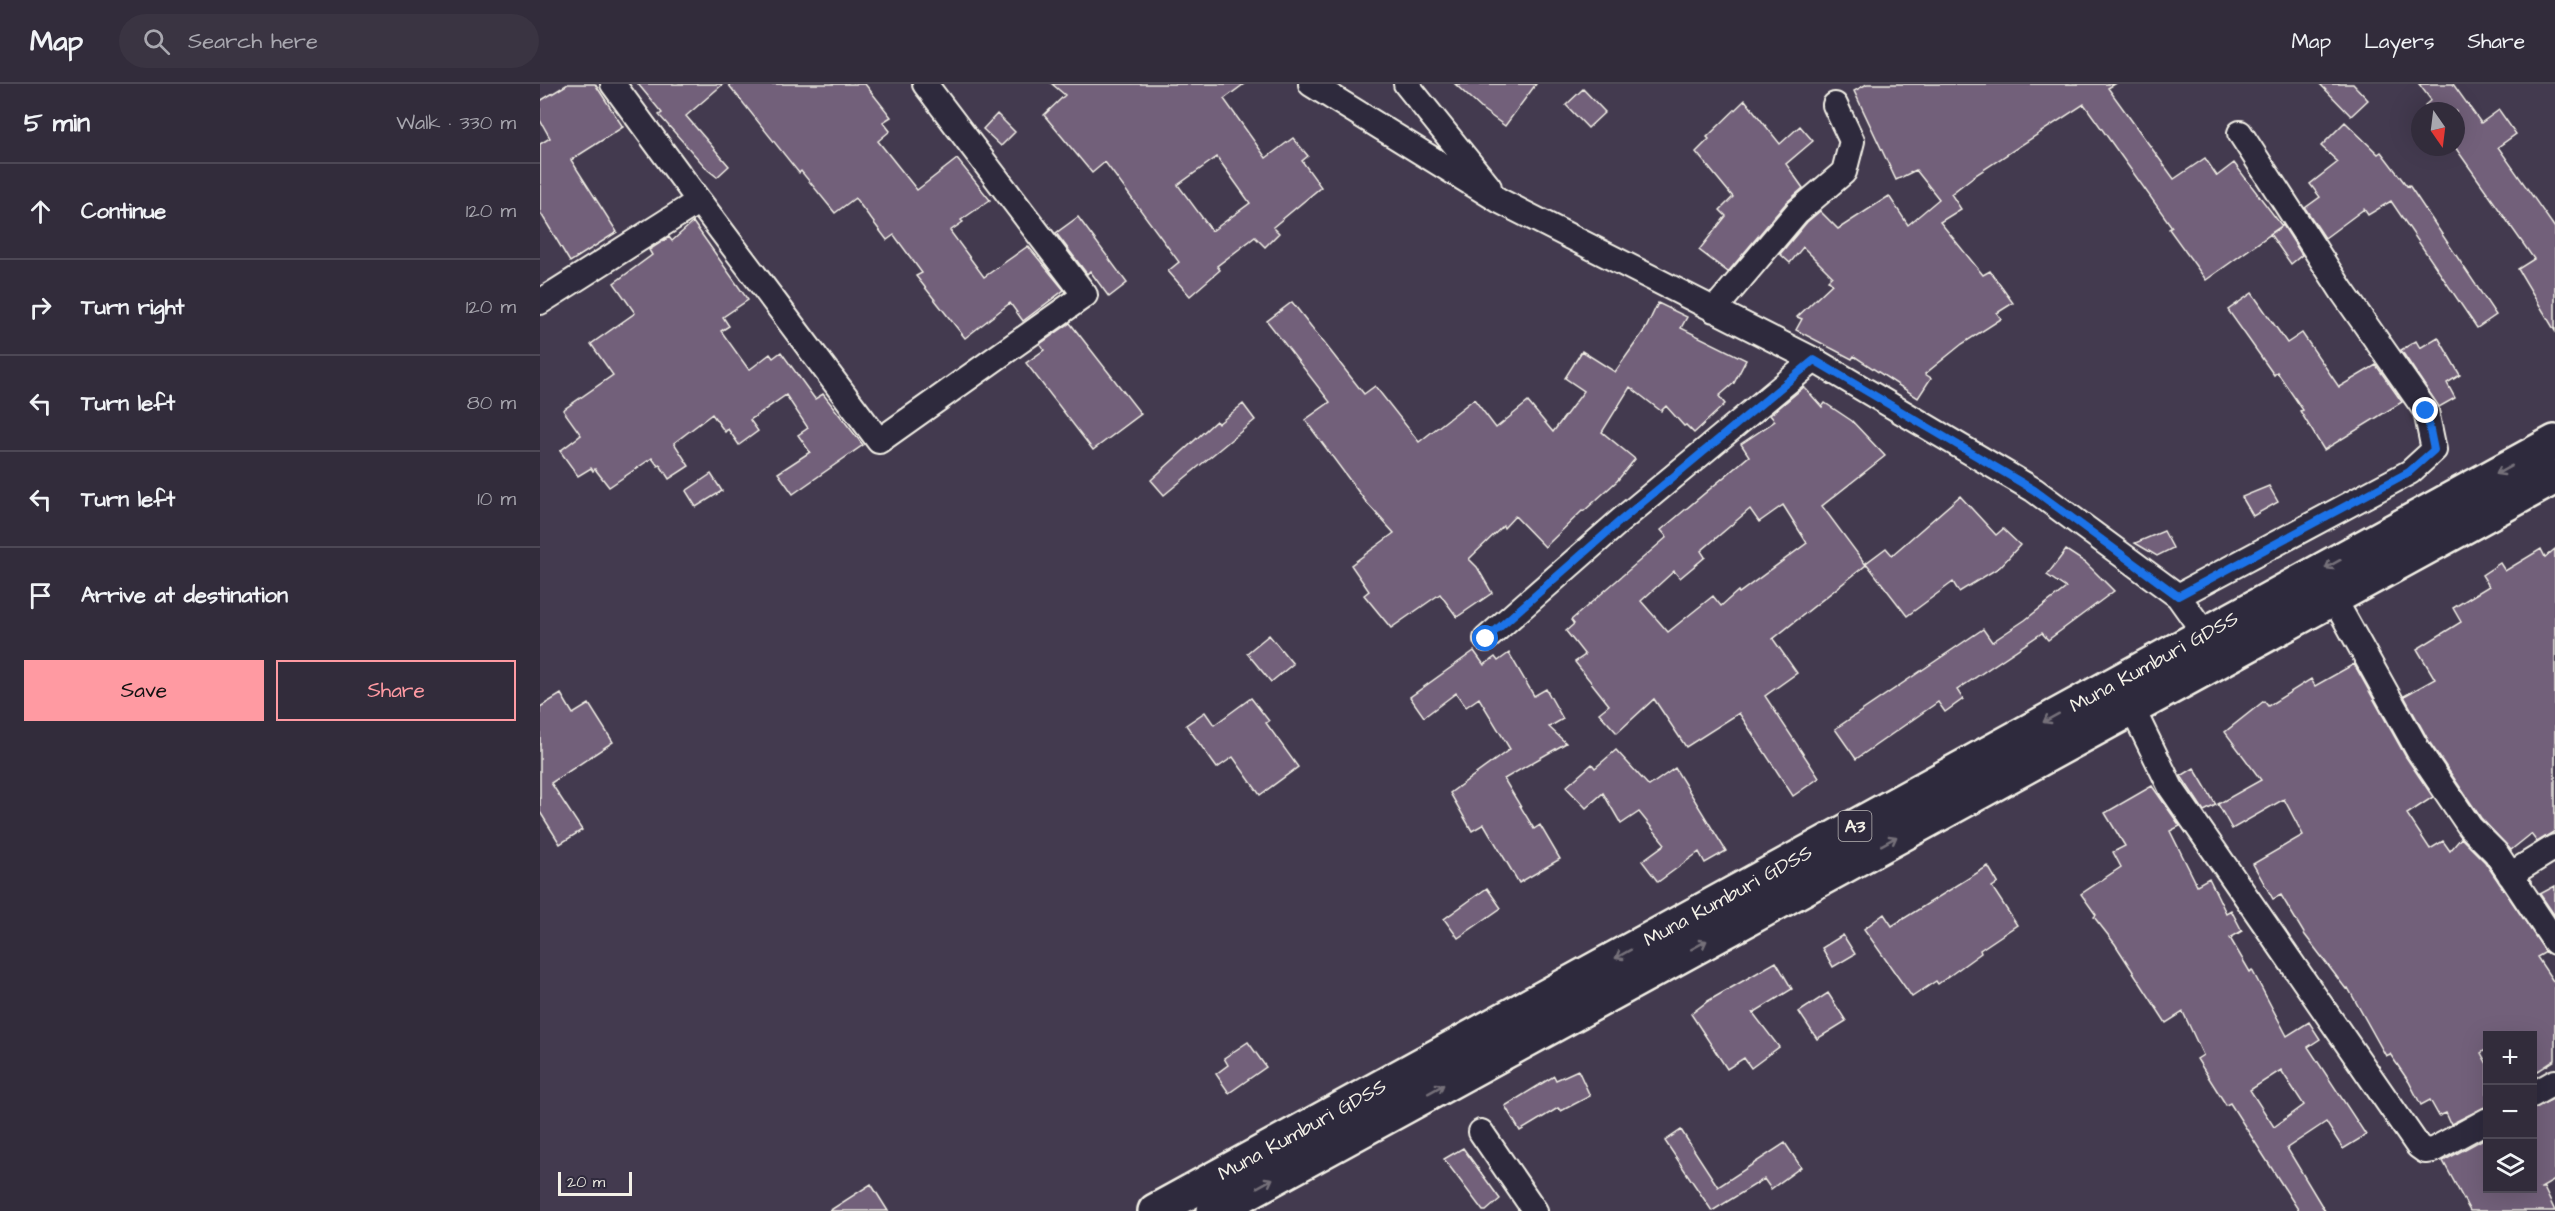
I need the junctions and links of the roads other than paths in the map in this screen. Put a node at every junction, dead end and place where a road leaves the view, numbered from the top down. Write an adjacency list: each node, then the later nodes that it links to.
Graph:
1 (613, 84): 8 (street)
2 (925, 84): 8 (street)
3 (1311, 84): 5 (street)
4 (1406, 84): 9 (street)
5 (1338, 91): 9 (street)
6 (1835, 105): 11 (street)
7 (2240, 133): 15 (street)
8 (699, 201): 10 (street)
9 (1500, 201): 11 (street)
10 (540, 302)
11 (1714, 310): 12 (street)
12 (1814, 360): 15 (street); 17 (street)
13 (2555, 442): 18 (highway, Muna Kumburi GDSS / A3, one-way to 18)
14 (2555, 477): 16 (highway, Muna Kumburi GDSS / A3)
15 (2178, 596): 18 (street)
16 (2334, 599): 18 (highway, Muna Kumburi GDSS / A3); 21 (street)
17 (1486, 639)
18 (2212, 647): 19 (highway, Muna Kumburi GDSS / A3); 27 (highway, Muna Kumburi GDSS / A3, one-way to 27)
19 (2132, 708): 25 (street); 28 (highway, Muna Kumburi GDSS / A3, one-way to 19)
20 (2555, 847): 21 (street)
21 (2510, 875): 22 (street)
22 (2555, 942)
23 (2555, 1082): 24 (street)
24 (2537, 1092)
25 (2483, 1122)
26 (1481, 1132): 29 (street)
27 (1155, 1211)
28 (1214, 1211)
29 (1535, 1211)

